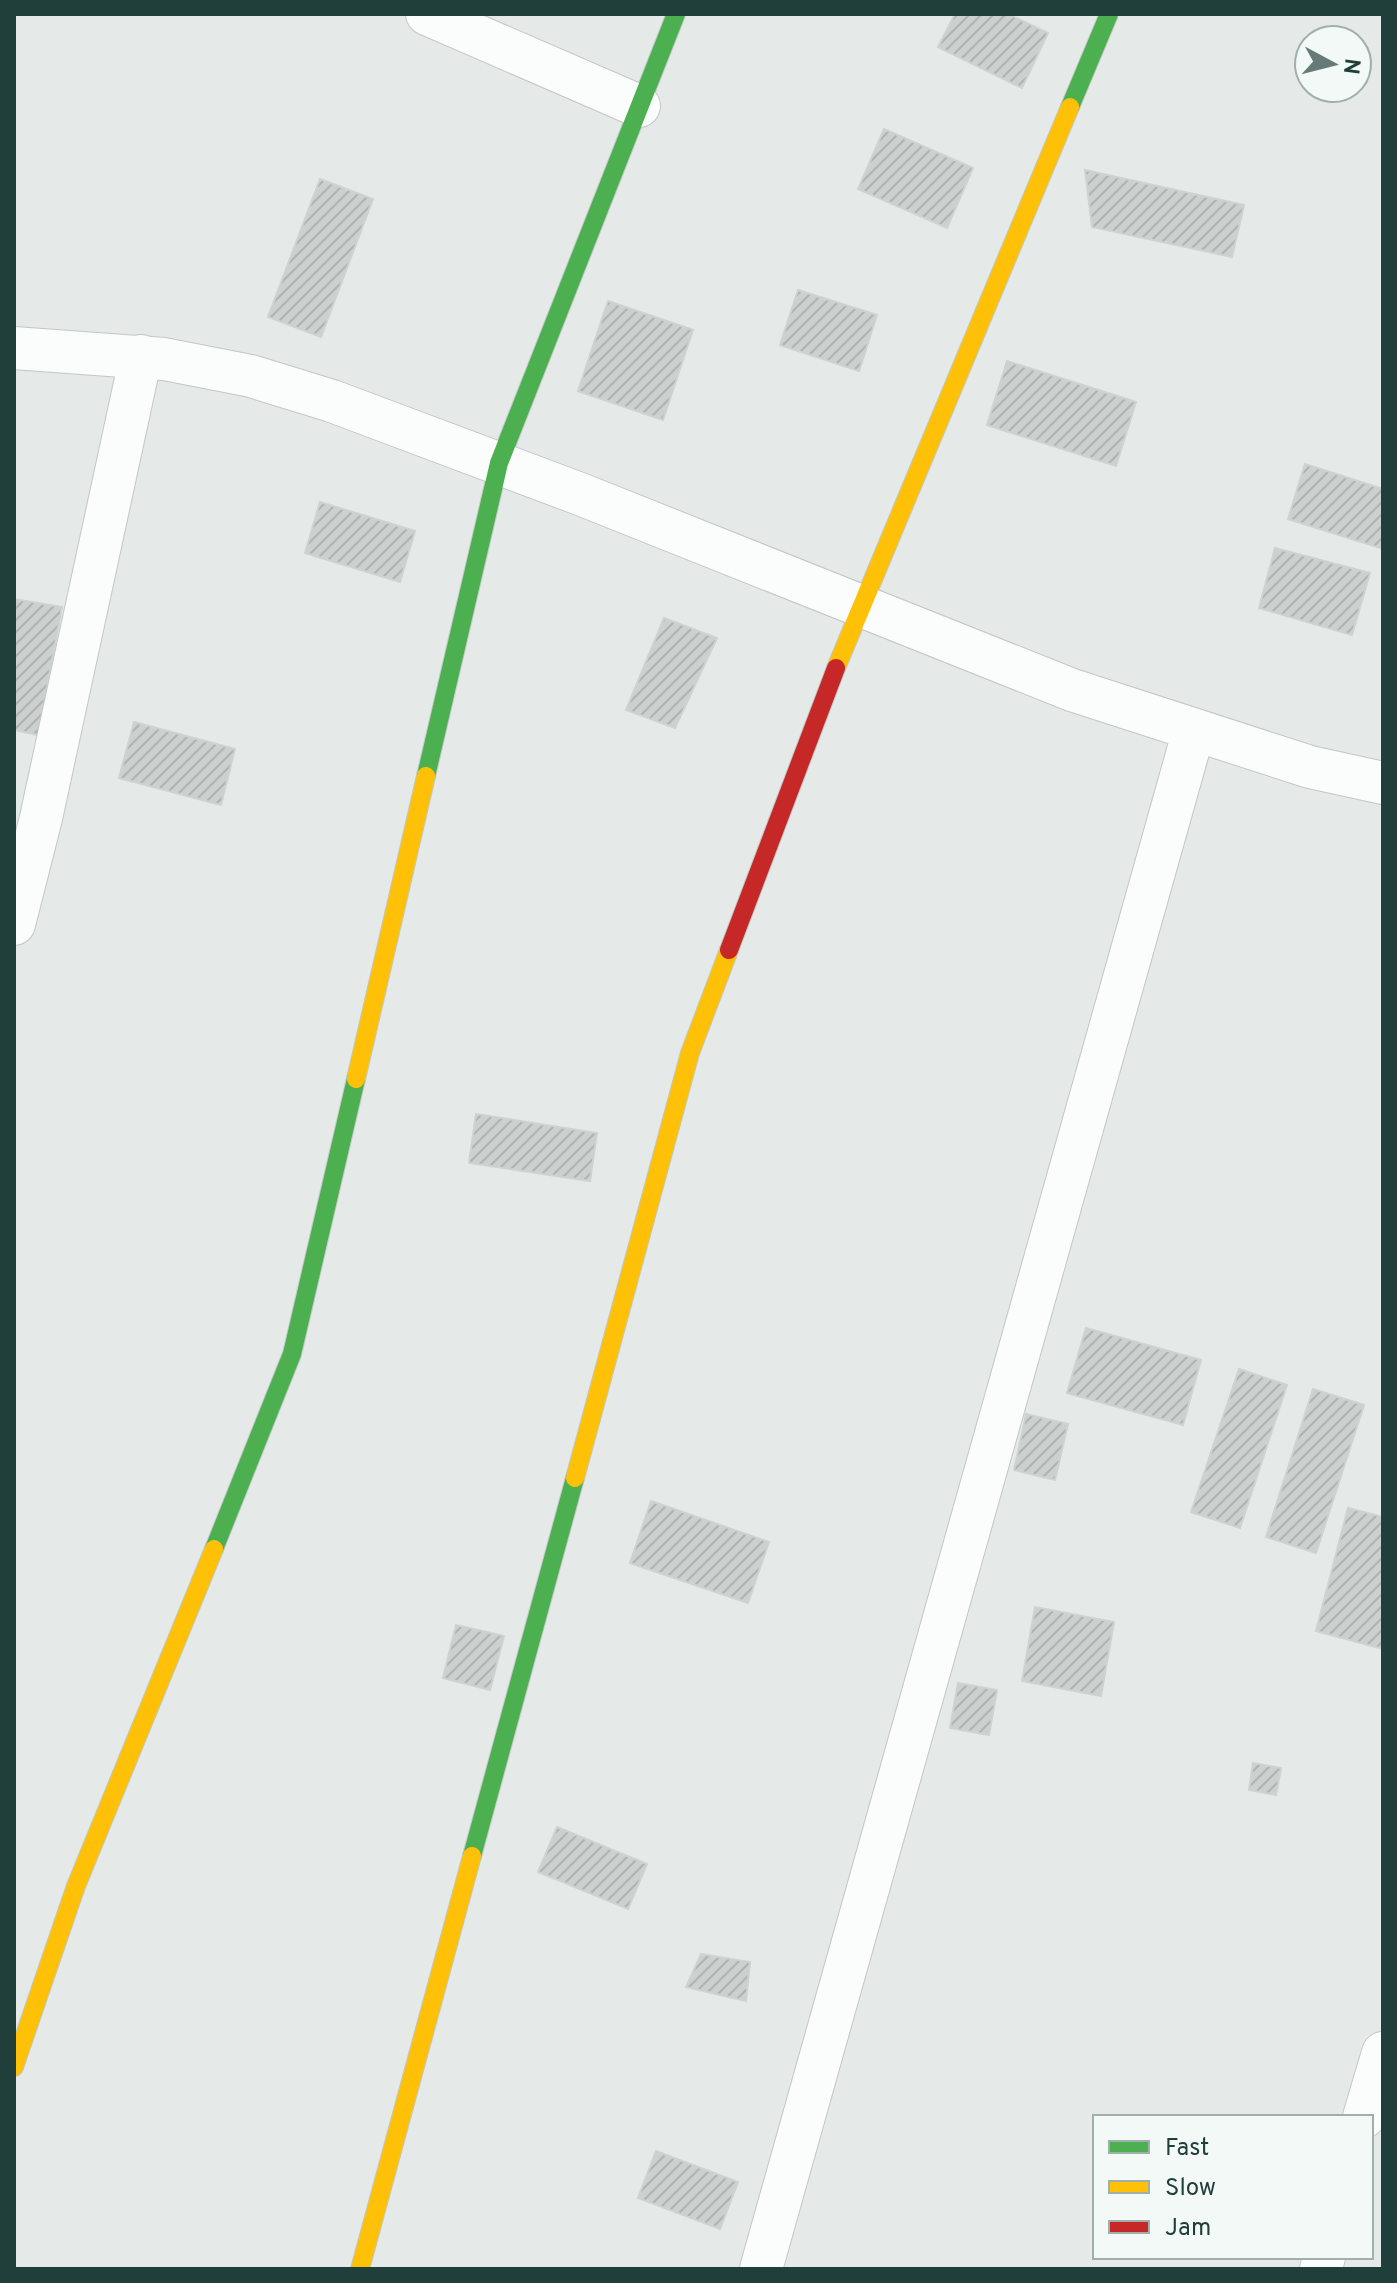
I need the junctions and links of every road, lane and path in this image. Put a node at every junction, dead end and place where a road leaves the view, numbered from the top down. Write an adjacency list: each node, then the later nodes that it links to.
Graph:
1 (427, 14): 4 (street)
2 (676, 14): 4 (street)
3 (1109, 14): 8 (street)
4 (639, 106): 7 (street)
5 (14, 348): 6 (street)
6 (141, 356): 7 (street); 11 (street)
7 (499, 463): 8 (street); 13 (street)
8 (860, 605): 9 (street); 15 (street)
9 (1194, 730): 10 (street); 16 (street)
10 (1383, 783)
11 (14, 924)
12 (1383, 2053): 14 (street)
13 (14, 2067)
14 (1365, 2115)
15 (360, 2269)
16 (761, 2269)

